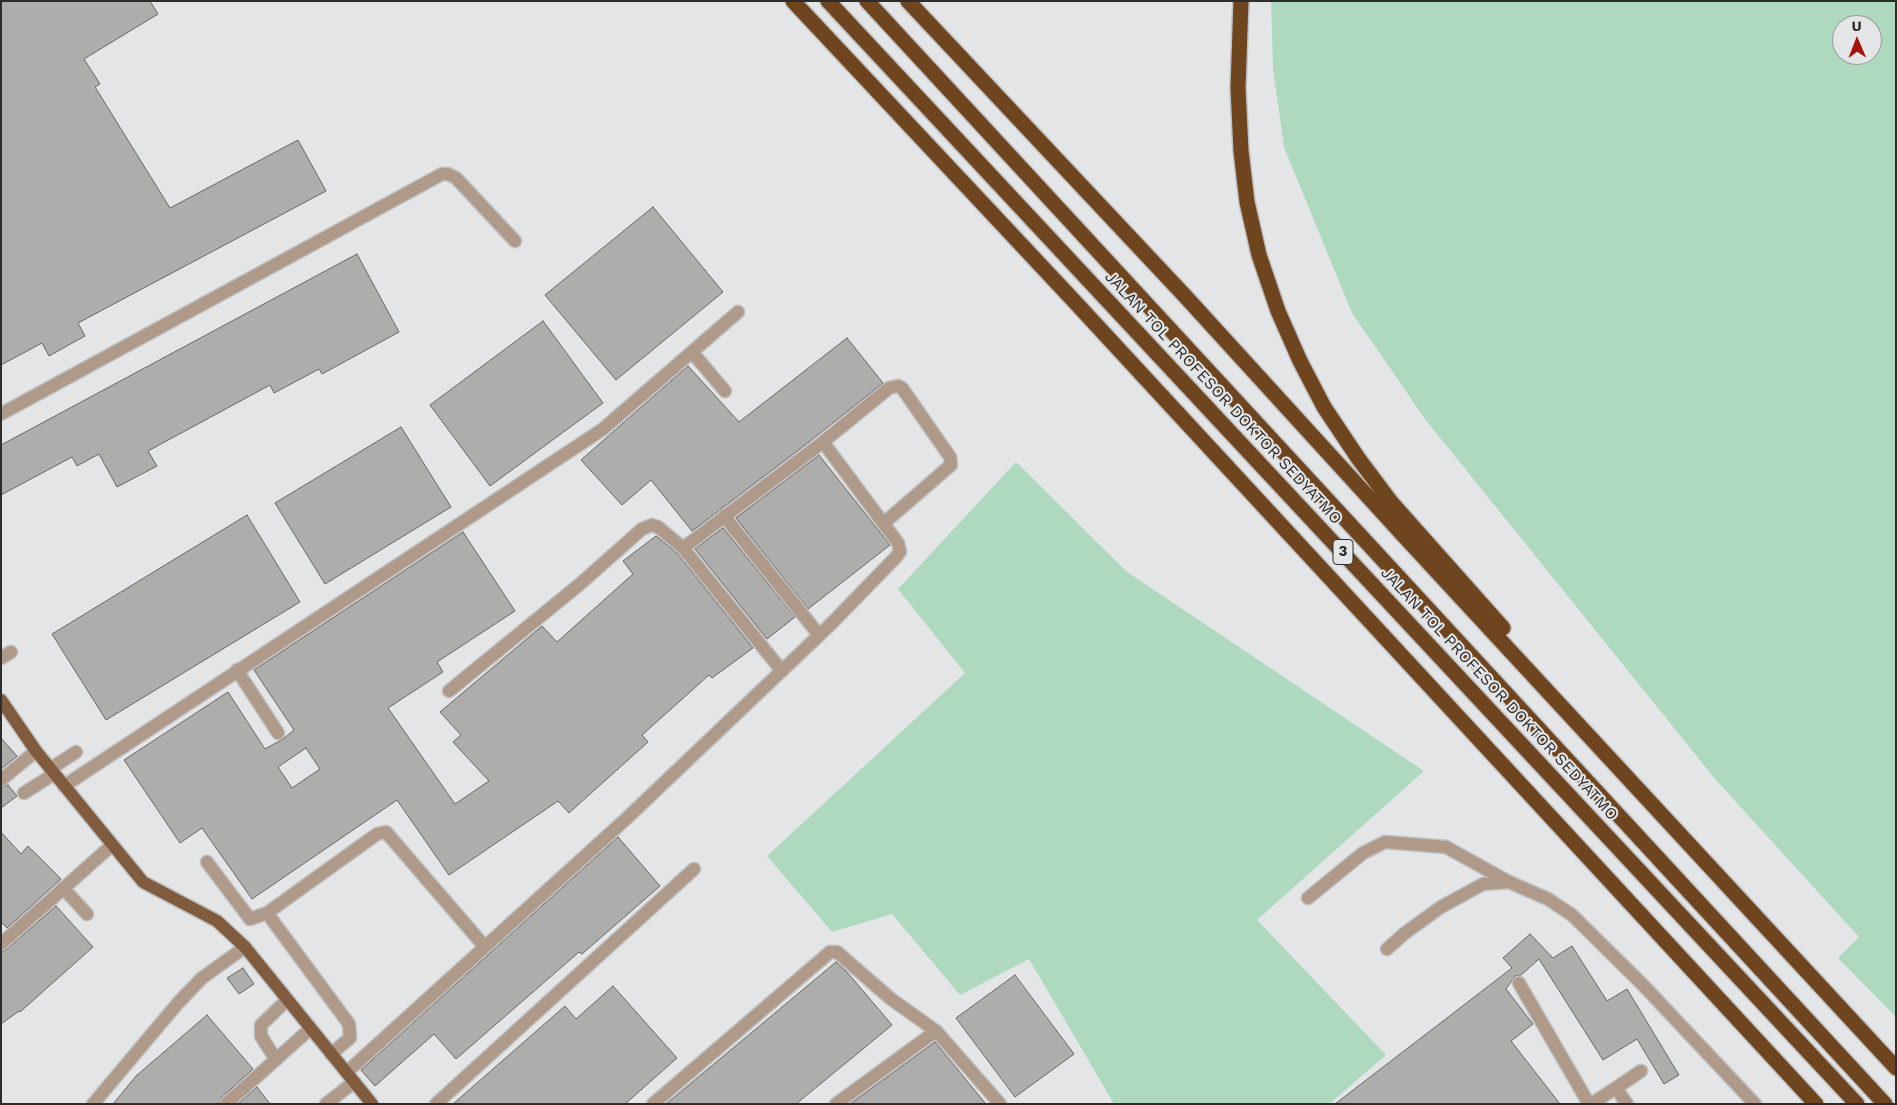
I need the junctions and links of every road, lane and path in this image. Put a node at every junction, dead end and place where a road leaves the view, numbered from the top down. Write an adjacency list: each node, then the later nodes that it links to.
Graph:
1 (793, 1): 61 (highway, 3)
2 (828, 1): 62 (highway, JALAN TOL PROFESOR DOKTOR SEDYATMO / 3)
3 (868, 1): 63 (highway, JALAN TOL PROFESOR DOKTOR SEDYATMO / 3)
4 (908, 1): 40 (highway)
5 (1241, 1): 40 (highway)
6 (515, 241): 10 (street)
7 (738, 312): 8 (street)
8 (692, 352): 9 (street); 16 (street)
9 (725, 391)
10 (1, 414)
11 (823, 442): 12 (street); 13 (street); 13 (street)
12 (724, 516): 14 (street); 15 (street)
13 (884, 523): 15 (street)
14 (683, 548): 17 (street); 18 (street)
15 (819, 635): 17 (street)
16 (237, 670): 20 (street); 25 (street)
17 (782, 671): 36 (street)
18 (450, 691)
19 (1, 700): 21 (main road)
20 (278, 733)
21 (36, 752): 23 (main road); 24 (street)
22 (76, 752): 23 (street)
23 (52, 772): 25 (main road); 26 (street)
24 (1, 780)
25 (64, 786): 27 (main road)
26 (24, 793)
27 (111, 846): 31 (street); 37 (main road)
28 (207, 862): 33 (street)
29 (694, 869): 54 (street)
30 (1509, 882): 32 (street); 38 (street); 60 (street)
31 (63, 888): 34 (street); 35 (street)
32 (1308, 898)
33 (266, 913): 36 (street); 44 (street)
34 (87, 914)
35 (1, 944)
36 (485, 946): 48 (street)
37 (246, 947): 41 (main road); 50 (street)
38 (1387, 949)
39 (1519, 982): 58 (street)
40 (1826, 993): 46 (highway)
41 (287, 1000): 42 (main road); 45 (street)
42 (310, 1029): 44 (main road); 45 (street)
43 (936, 1030): 55 (street); 56 (street); 57 (street)
44 (331, 1054): 48 (main road)
45 (276, 1060): 51 (street)
46 (1896, 1068)
47 (1641, 1071): 49 (street)
48 (350, 1077): 52 (street); 53 (main road)
49 (1616, 1088): 58 (street); 59 (street)
50 (93, 1104)
51 (226, 1104)
52 (326, 1104)
53 (372, 1104)
54 (436, 1104)
55 (654, 1104)
56 (836, 1104)
57 (1000, 1104)
58 (1590, 1104)
59 (1627, 1104)
60 (1755, 1104)
61 (1816, 1104)
62 (1857, 1104)
63 (1885, 1104)

